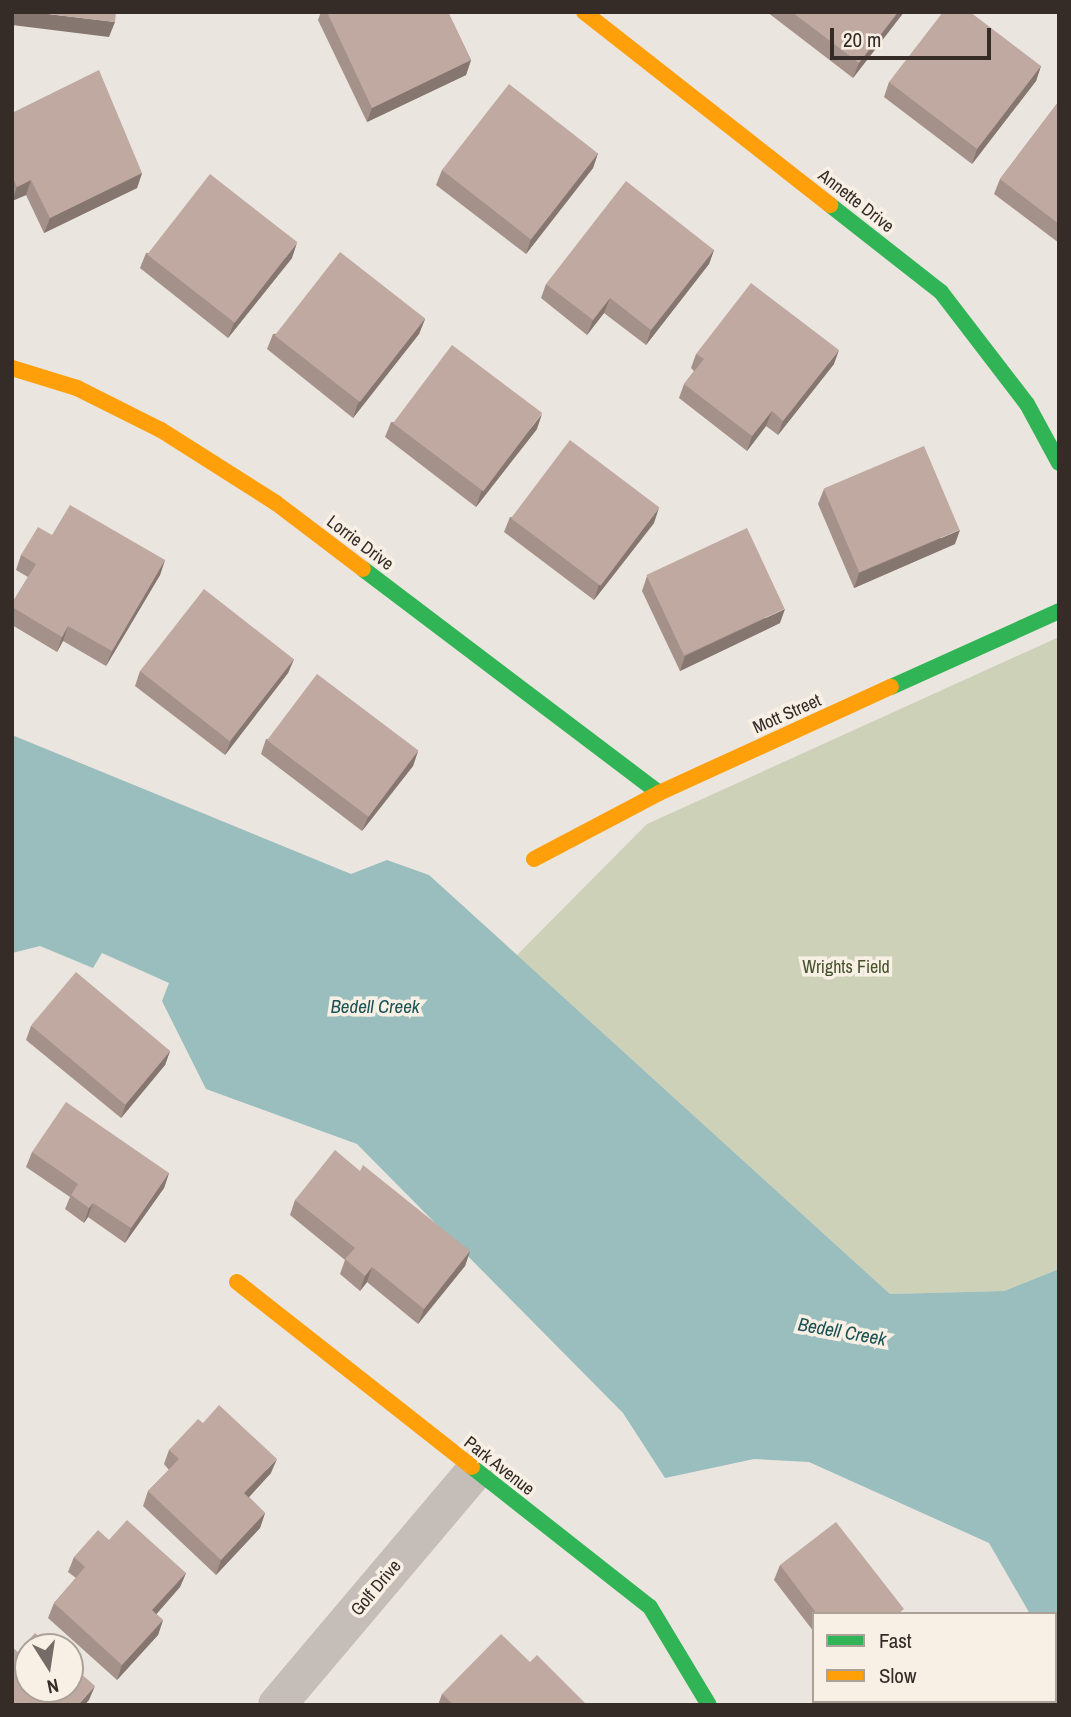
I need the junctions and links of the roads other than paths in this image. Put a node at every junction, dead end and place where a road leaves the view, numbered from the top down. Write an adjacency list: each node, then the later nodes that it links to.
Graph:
1 (584, 12): 3 (street, Annette Drive)
2 (12, 368): 5 (street, Lorrie Drive)
3 (1059, 463)
4 (1059, 611): 5 (street, Mott Street)
5 (659, 793): 6 (street, Mott Street)
6 (534, 859)
7 (237, 1282): 8 (street, Park Avenue)
8 (474, 1472): 9 (street, Golf Drive); 10 (street, Park Avenue)
9 (277, 1705)
10 (709, 1705)

